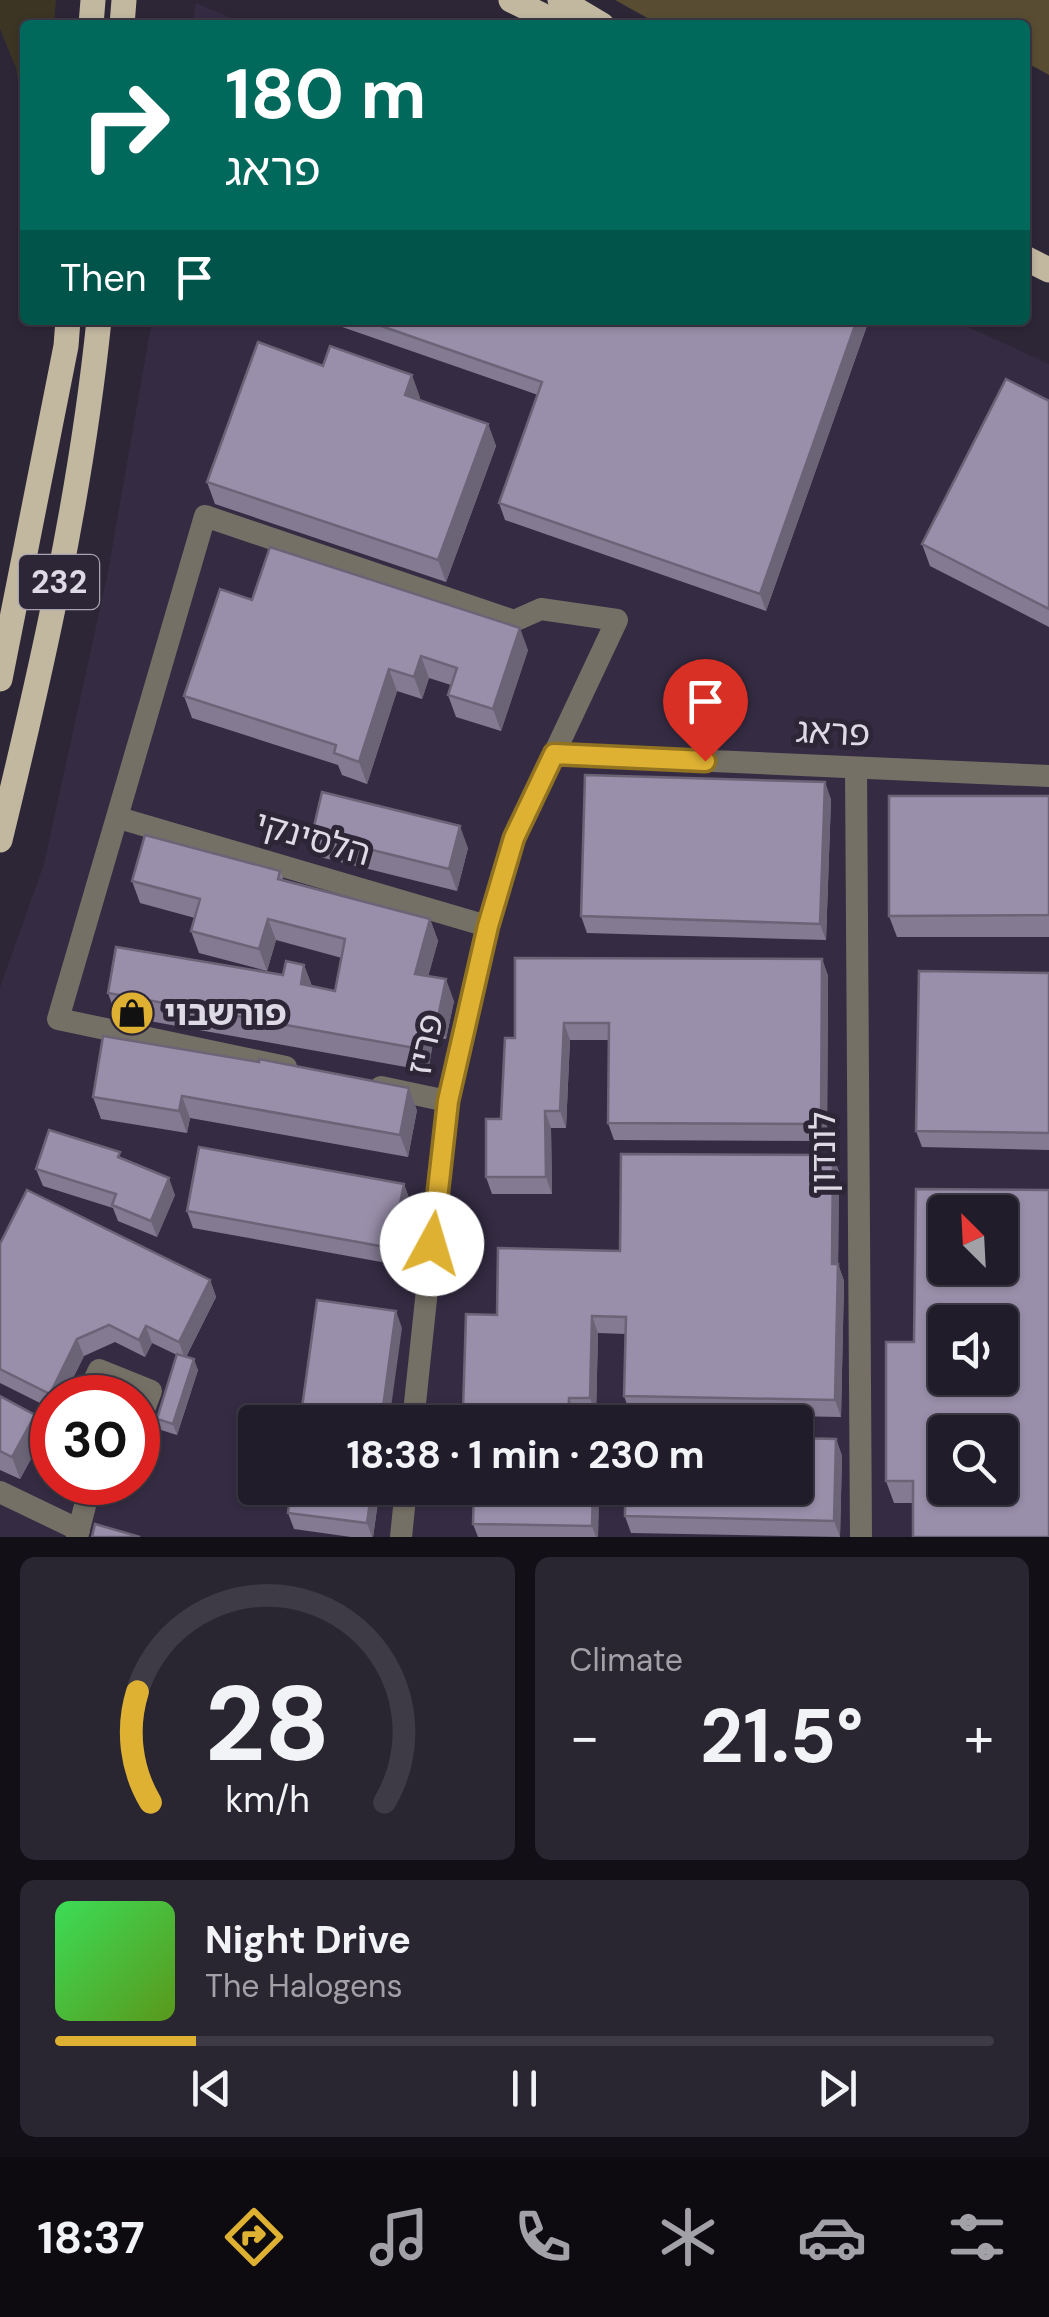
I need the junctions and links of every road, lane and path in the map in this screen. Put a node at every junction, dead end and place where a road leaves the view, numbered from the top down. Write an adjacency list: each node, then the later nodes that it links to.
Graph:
1 (511, 0): 3 (main road)
2 (560, 0): 4 (main road)
3 (552, 20)
4 (594, 20)
5 (67, 325): 7 (main road, 232)
6 (99, 325): 12 (main road, 232)
7 (0, 679)
8 (554, 754): 9 (street, פראג); 11 (street, פריז); 13 (street, פריז)
9 (856, 768): 10 (street, פראג); 23 (street, לונדון)
10 (1049, 776)
11 (119, 818): 13 (street, הלסינקי); 14 (street)
12 (0, 840)
13 (488, 926): 16 (street, פריז)
14 (311, 1072)
15 (350, 1081): 16 (street)
16 (448, 1101): 17 (street, פריז)
17 (415, 1405)
18 (0, 1492): 21 (street)
19 (86, 1505): 21 (street)
20 (404, 1505): 22 (street)
21 (78, 1534)
22 (400, 1537)
23 (861, 1537)

